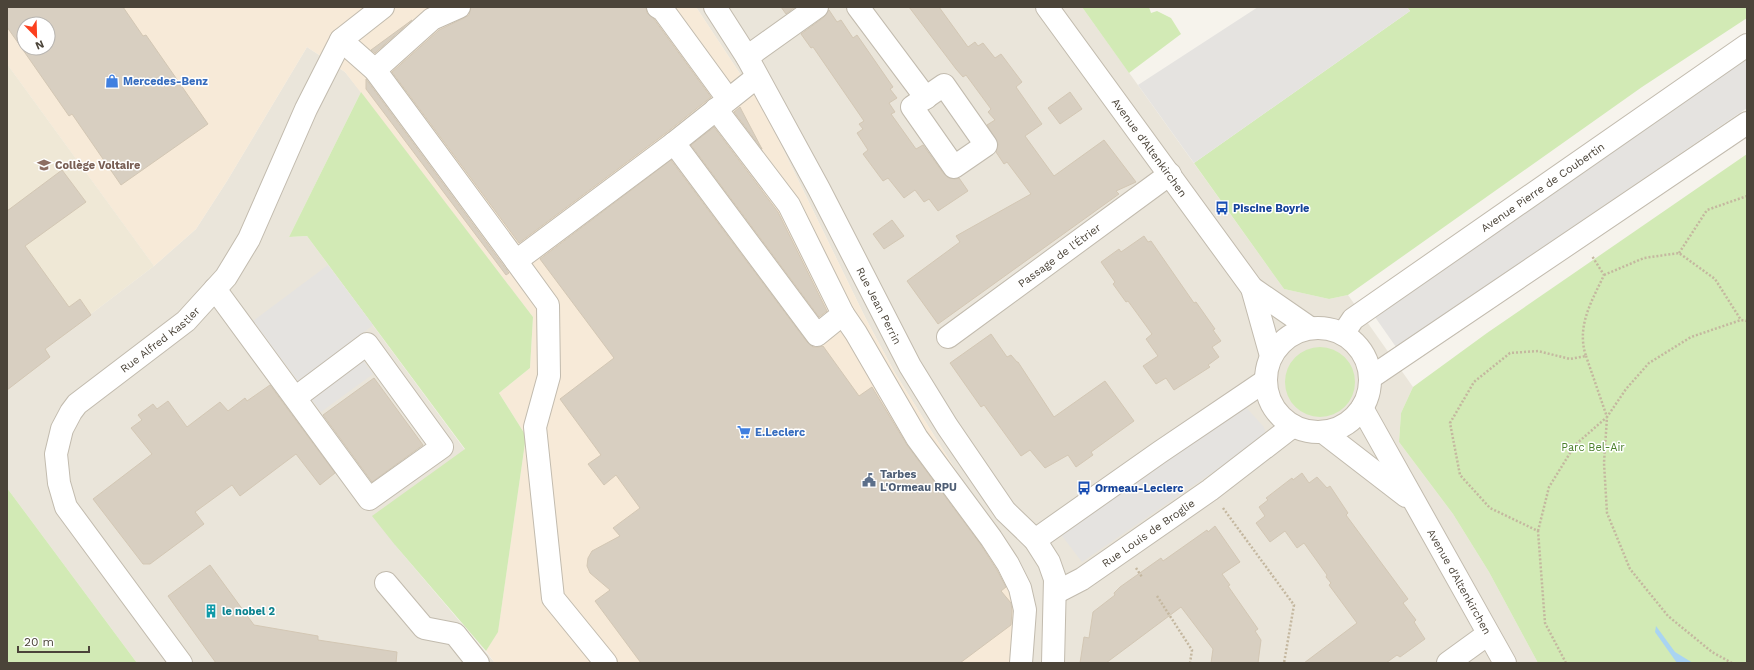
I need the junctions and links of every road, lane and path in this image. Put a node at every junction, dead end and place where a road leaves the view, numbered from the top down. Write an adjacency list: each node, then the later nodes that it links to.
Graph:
1 (383, 7): 8 (street, Rue Alfred Kastler)
2 (459, 7): 11 (street)
3 (658, 7): 14 (street)
4 (715, 7): 10 (street, Rue Jean Perrin)
5 (817, 7): 10 (street)
6 (858, 7): 13 (street)
7 (1047, 7): 17 (street, Avenue d'Altenkirchen)
8 (341, 40): 11 (street); 24 (street, Rue Alfred Kastler)
9 (1747, 45): 29 (street, Avenue Pierre de Coubertin)
10 (746, 57): 12 (street, Rue Jean Perrin)
11 (375, 70): 21 (street)
12 (757, 77): 14 (street); 43 (street, Rue Jean Perrin)
13 (926, 98)
14 (722, 104): 16 (street); 25 (street)
15 (1747, 123): 19 (street)
16 (674, 143): 21 (street); 25 (street)
17 (1170, 174): 23 (street, Avenue d'Altenkirchen); 30 (street, Passage de l'Étrier)
18 (1747, 196): 20 (path)
19 (1580, 236): 22 (path); 33 (street)
20 (1679, 253): 22 (path); 26 (path)
21 (516, 261): 51 (street)
22 (1604, 275): 32 (path)
23 (1252, 288): 28 (street, Avenue d'Altenkirchen); 31 (street, Avenue d'Altenkirchen)
24 (216, 289): 35 (street); 49 (street, Rue Alfred Kastler)
25 (843, 314): 48 (street)
26 (1741, 320): 27 (path); 37 (path)
27 (1747, 321)
28 (1310, 328): 29 (street); 31 (street)
29 (1343, 334): 33 (street)
30 (948, 337)
31 (1271, 356): 34 (street)
32 (1586, 356): 37 (path); 42 (path)
33 (1370, 378): 36 (street)
34 (1265, 381): 38 (street); 43 (street)
35 (295, 398): 35 (street)
36 (1362, 408): 39 (street); 41 (street, Avenue d'Altenkirchen)
37 (1607, 417): 42 (path); 58 (path)
38 (1293, 426): 39 (street); 40 (street, Rue Louis de Broglie)
39 (1323, 432): 41 (street, Avenue d'Altenkirchen)
40 (1210, 490): 45 (street, Rue Louis de Broglie); 54 (path)
41 (1413, 502): 47 (street, Avenue d'Altenkirchen)
42 (1538, 531): 57 (path)
43 (1035, 540): 45 (street, Rue Jean Perrin)
44 (386, 583): 50 (street)
45 (1056, 593): 52 (street)
46 (1157, 596): 53 (path)
47 (1488, 634): 55 (street); 56 (street, Avenue d'Altenkirchen)
48 (1018, 661)
49 (181, 663)
50 (478, 663)
51 (606, 663)
52 (1053, 663)
53 (1190, 663)
54 (1284, 663)
55 (1448, 663)
56 (1505, 663)
57 (1566, 663)
58 (1732, 663)

